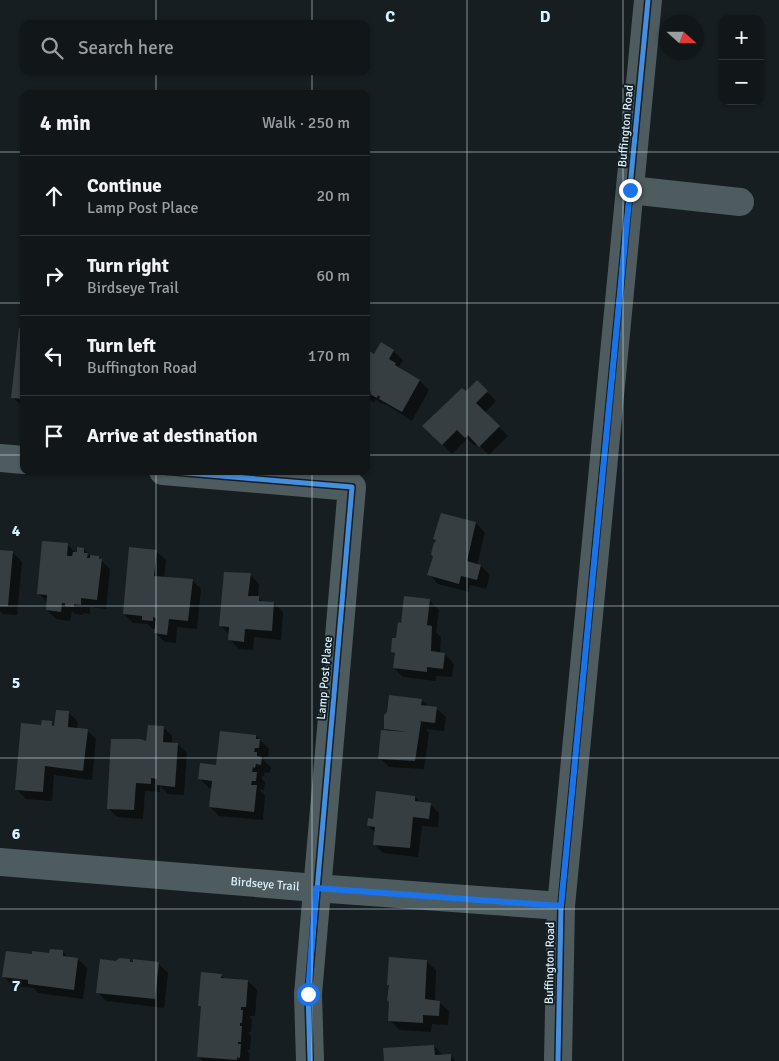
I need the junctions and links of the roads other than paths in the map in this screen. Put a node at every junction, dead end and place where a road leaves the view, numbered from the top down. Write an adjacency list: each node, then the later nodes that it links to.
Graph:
1 (648, 0): 2 (street, Buffington Road)
2 (630, 190): 3 (street); 9 (street, Buffington Road)
3 (740, 202)
4 (0, 458): 5 (street)
5 (20, 460)
6 (210, 475): 8 (street, Lamp Post Place)
7 (0, 862): 8 (street, Birdseye Trail)
8 (316, 888): 9 (street, Birdseye Trail); 10 (street, Lamp Post Place)
9 (561, 906): 11 (street, Buffington Road)
10 (310, 1061)
11 (558, 1061)

